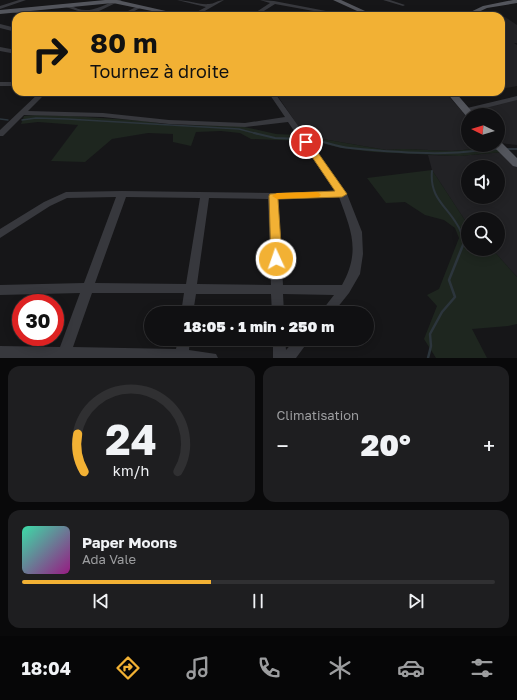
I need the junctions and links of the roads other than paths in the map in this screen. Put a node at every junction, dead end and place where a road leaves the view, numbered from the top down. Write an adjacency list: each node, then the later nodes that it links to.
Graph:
1 (24, 0): 14 (street)
2 (180, 0): 12 (street)
3 (222, 0): 12 (street)
4 (262, 0): 9 (street)
5 (336, 0): 24 (main road)
6 (385, 0): 11 (street)
7 (114, 1): 10 (main road); 13 (main road); 18 (street)
8 (517, 1): 25 (main road)
9 (274, 2): 22 (street); 23 (street)
10 (69, 5): 15 (main road); 18 (street)
11 (403, 5)
12 (210, 6): 21 (street)
13 (140, 7): 19 (street); 20 (main road)
14 (0, 8)
15 (13, 11): 16 (main road); 17 (street)
16 (0, 12)
17 (18, 12)
18 (91, 12)
19 (129, 12)
20 (167, 12)
21 (199, 12)
22 (259, 12)
23 (328, 12)
24 (362, 12)
25 (474, 12)
26 (0, 26): 27 (street)
27 (12, 29)
28 (12, 45): 29 (street)
29 (2, 49): 30 (street)
30 (12, 51)
31 (0, 84): 32 (street)
32 (12, 84)
33 (40, 96): 39 (street)
34 (274, 96): 40 (street)
35 (453, 96): 37 (main road)
36 (517, 98): 38 (street)
37 (464, 108)
38 (484, 108)
39 (22, 114): 40 (street); 41 (street)
40 (290, 119): 45 (street)
41 (0, 134)
42 (505, 151): 43 (main road)
43 (517, 164)
44 (122, 194): 46 (street); 48 (street); 49 (street)
45 (342, 194): 47 (street); 53 (street)
46 (205, 196): 47 (street); 50 (street)
47 (273, 196): 52 (street)
48 (0, 234)
49 (88, 288): 50 (street); 51 (street); 61 (street)
50 (190, 289): 52 (street); 54 (street)
51 (0, 290)
52 (278, 290): 53 (street); 55 (street)
53 (346, 290): 56 (street)
54 (189, 306)
55 (278, 306)
56 (332, 306)
57 (183, 346): 62 (street)
58 (279, 346): 64 (street)
59 (298, 346): 65 (street)
60 (0, 352): 61 (street)
61 (63, 356): 62 (street)
62 (182, 356): 63 (street)
63 (211, 358)
64 (280, 358)
65 (288, 358)

